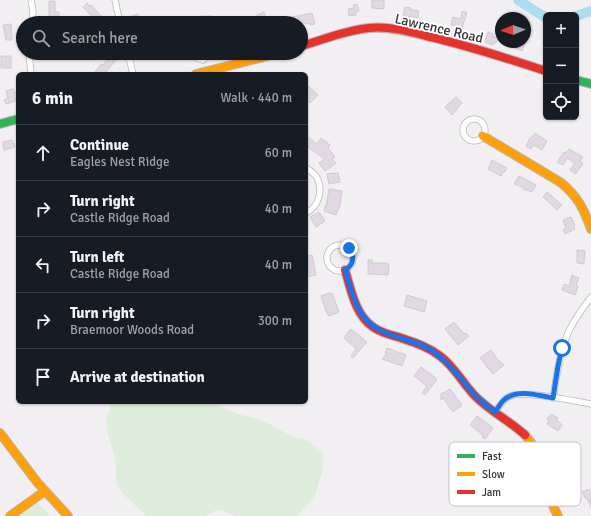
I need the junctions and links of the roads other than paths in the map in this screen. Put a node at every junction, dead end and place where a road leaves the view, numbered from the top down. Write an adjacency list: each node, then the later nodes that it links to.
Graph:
1 (31, 0): 3 (street)
2 (115, 0): 4 (street)
3 (33, 16)
4 (118, 16)
5 (308, 44): 10 (street, Lawrence Road)
6 (30, 60): 11 (street)
7 (130, 60): 12 (street)
8 (203, 60): 13 (street)
9 (252, 60): 13 (street)
10 (543, 70)
11 (31, 72)
12 (133, 72)
13 (206, 72)
14 (579, 81): 15 (street)
15 (591, 84)
16 (16, 121): 17 (street)
17 (0, 124)
18 (484, 136): 18 (street); 21 (street)
19 (308, 170): 20 (street)
20 (308, 212)
21 (591, 228)
22 (345, 270): 22 (street); 26 (street)
23 (591, 296): 24 (street)
24 (553, 398): 25 (street); 26 (street)
25 (591, 404)
26 (495, 412): 28 (street)
27 (0, 433): 29 (street)
28 (530, 442)
29 (45, 491): 31 (street); 32 (street)
30 (553, 506): 33 (street)
31 (10, 516)
32 (68, 516)
33 (558, 516)

